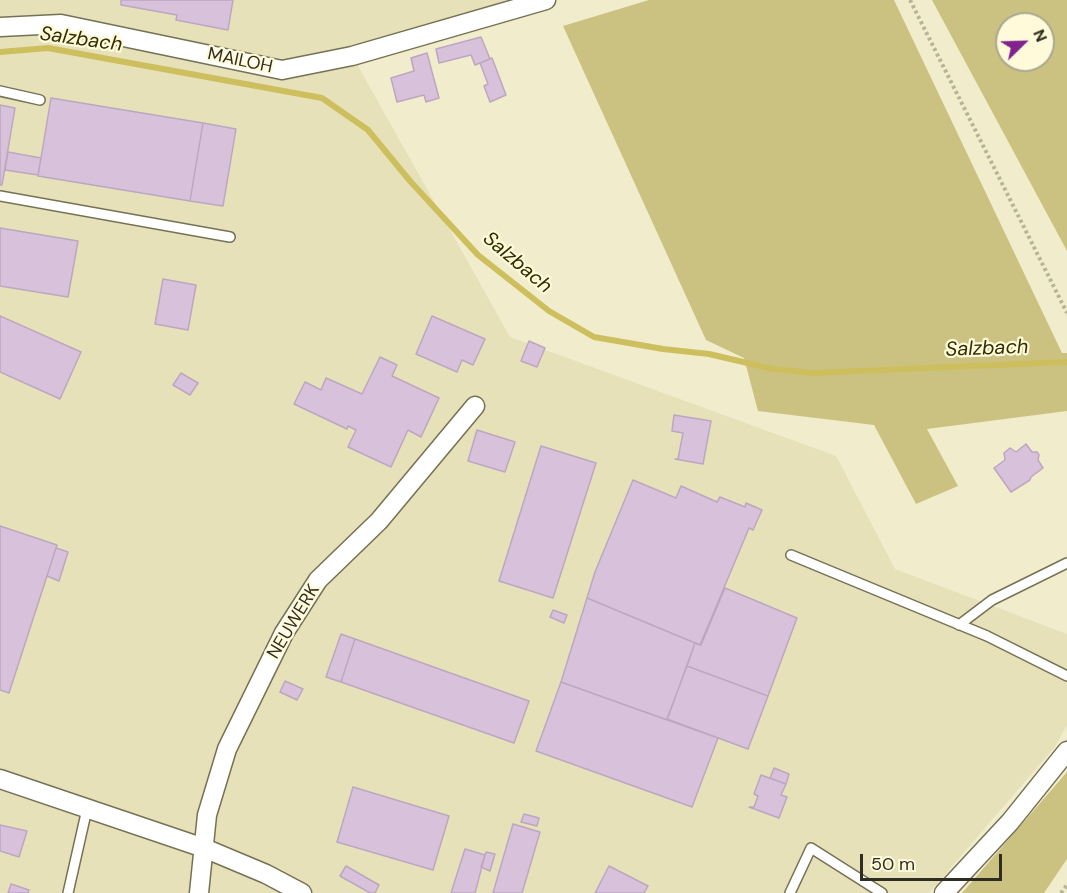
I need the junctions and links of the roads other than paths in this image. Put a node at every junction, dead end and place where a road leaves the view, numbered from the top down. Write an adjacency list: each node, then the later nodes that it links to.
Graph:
1 (546, 0): 2 (street, MAILOH)
2 (0, 27)
3 (0, 92): 4 (lane)
4 (40, 100)
5 (0, 196): 6 (lane)
6 (230, 237)
7 (476, 406): 15 (street, NEUWERK)
8 (791, 555): 10 (lane)
9 (1067, 563): 10 (lane)
10 (959, 625): 11 (lane)
11 (1067, 676)
12 (1067, 751): 21 (street)
13 (0, 779): 14 (street)
14 (87, 809): 15 (street); 16 (lane)
15 (204, 848): 17 (street, NEUWERK); 18 (street)
16 (68, 893)
17 (199, 893)
18 (302, 893)
19 (790, 893): 20 (lane)
20 (882, 893)
21 (944, 893)

